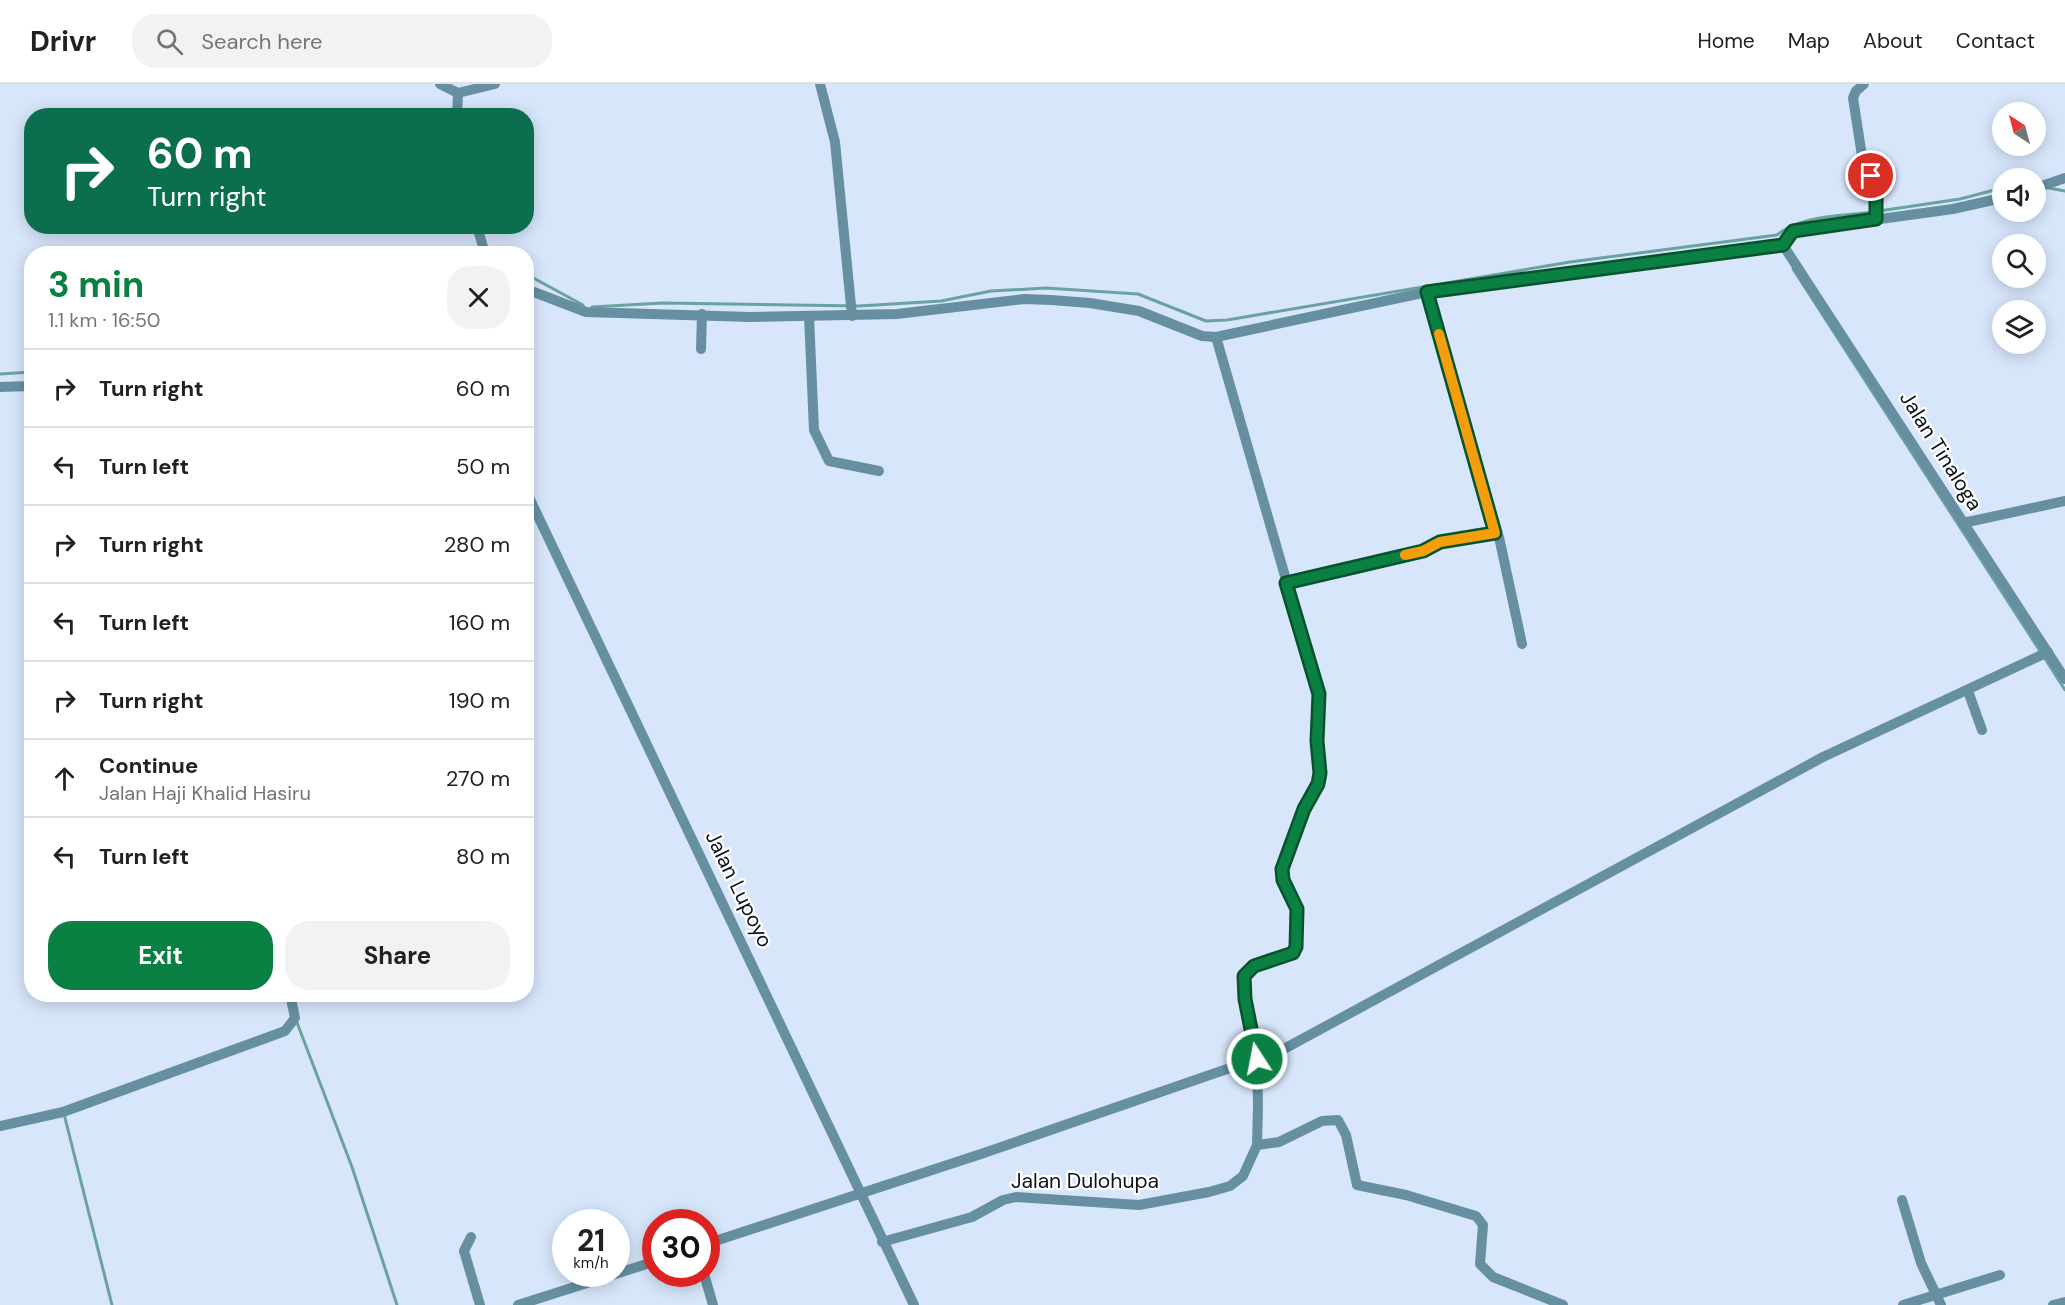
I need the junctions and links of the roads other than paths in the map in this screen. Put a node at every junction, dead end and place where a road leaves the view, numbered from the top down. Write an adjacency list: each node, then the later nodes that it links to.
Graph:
1 (440, 84): 5 (street)
2 (495, 84): 5 (street)
3 (820, 84): 14 (street)
4 (1864, 84): 10 (street)
5 (458, 93): 6 (street)
6 (457, 108)
7 (2065, 178): 8 (street)
8 (2046, 185)
9 (1992, 200): 10 (street)
10 (1876, 214): 11 (street)
11 (1782, 242): 13 (street); 24 (street, Jalan Tinaloga)
12 (534, 292): 15 (street)
13 (1427, 292): 17 (street); 25 (street)
14 (851, 309): 16 (street); 17 (street)
15 (702, 319): 16 (street); 18 (street)
16 (809, 321): 21 (street)
17 (1216, 337): 26 (street)
18 (701, 349)
19 (24, 386): 20 (street)
20 (0, 387)
21 (879, 471)
22 (2065, 501): 24 (street)
23 (534, 508): 36 (street, Jalan Lupoyo)
24 (1964, 523): 28 (street, Jalan Tinaloga)
25 (1495, 533): 26 (street); 27 (street)
26 (1286, 583): 33 (street, Jalan Dulohupa)
27 (1522, 644)
28 (2048, 652): 29 (street, Jalan Tinaloga); 30 (street)
29 (2065, 679)
30 (1968, 691): 31 (street); 33 (street)
31 (1982, 730)
32 (292, 1002): 34 (street)
33 (1257, 1059): 35 (street, Jalan Dulohupa); 36 (street)
34 (0, 1126)
35 (1257, 1144): 40 (street, Jalan Dulohupa); 50 (street)
36 (865, 1193): 39 (street); 40 (street, Jalan Lupoyo)
37 (1902, 1200): 44 (street)
38 (471, 1237): 46 (street)
39 (720, 1240)
40 (882, 1242): 49 (street, Jalan Lupoyo)
41 (642, 1265): 47 (street)
42 (2000, 1275): 44 (street)
43 (707, 1287): 48 (street)
44 (1939, 1300): 51 (street)
45 (2065, 1302): 52 (street)
46 (480, 1305)
47 (518, 1305)
48 (712, 1305)
49 (914, 1305)
50 (1563, 1305)
51 (1903, 1305)
52 (2053, 1305)

